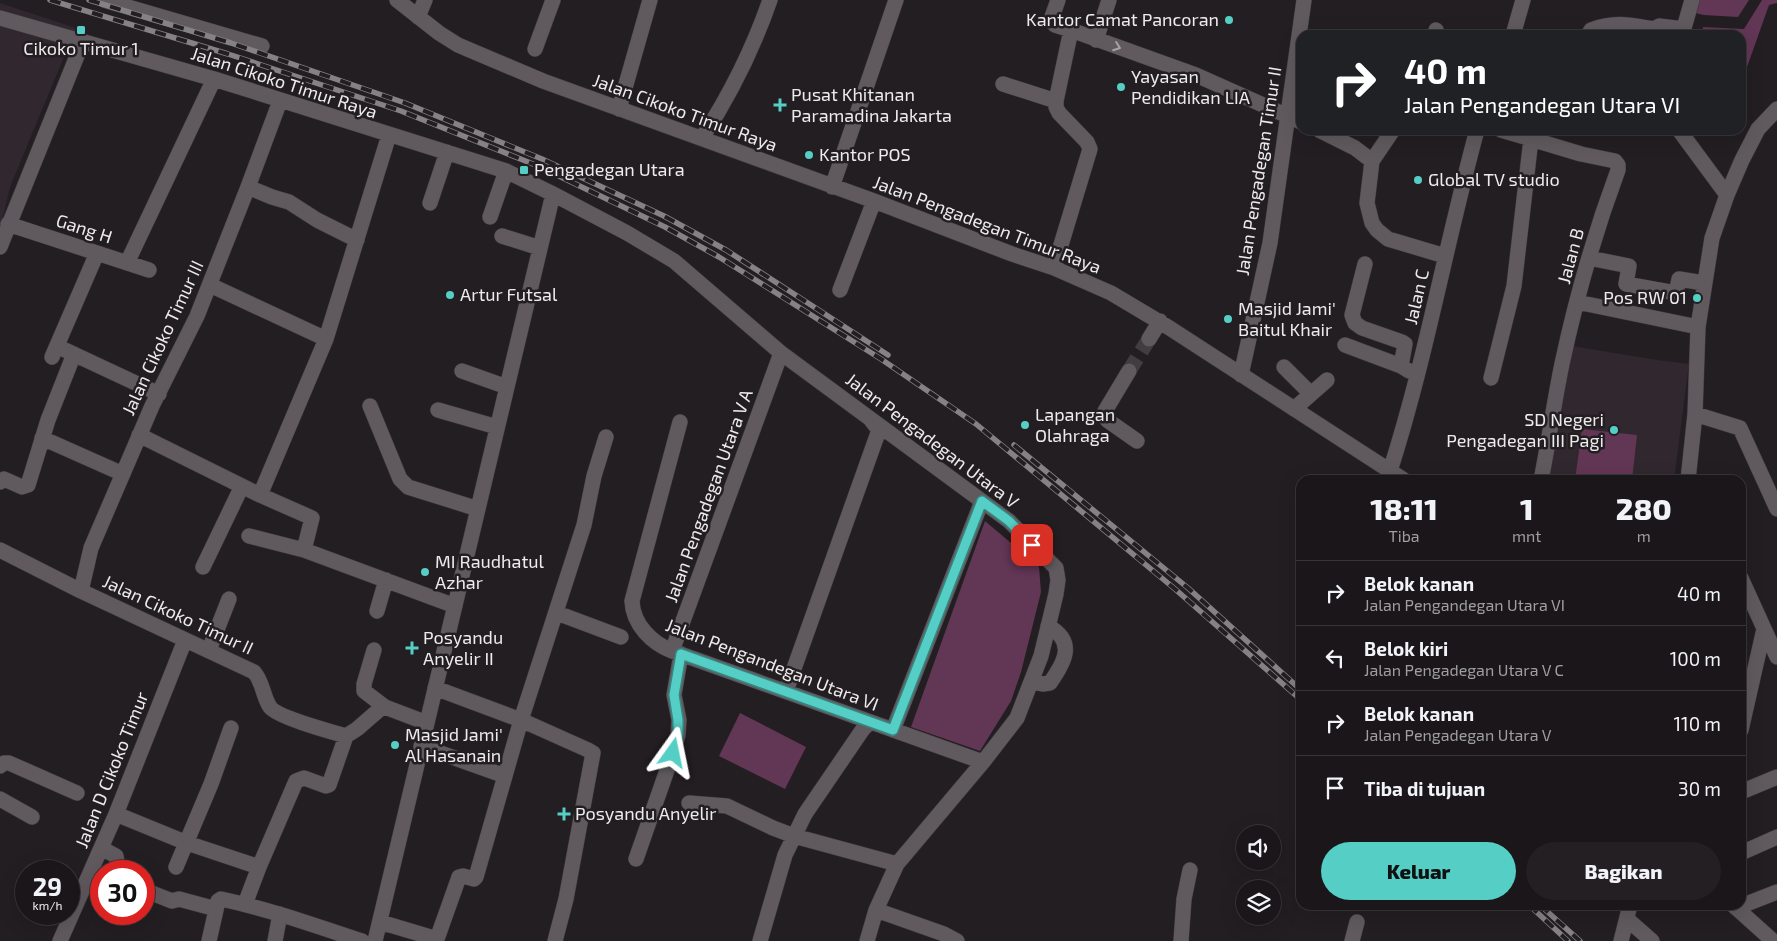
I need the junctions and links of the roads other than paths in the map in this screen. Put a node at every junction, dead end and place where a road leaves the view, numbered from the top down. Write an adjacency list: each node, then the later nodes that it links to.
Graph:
1 (104, 0): 23 (street)
2 (397, 0): 13 (street, Jalan Cikoko Timur Raya)
3 (425, 0): 13 (street)
4 (553, 0): 24 (street)
5 (650, 0): 30 (street)
6 (770, 0): 39 (street)
7 (896, 0): 45 (street)
8 (1058, 0): 15 (street)
9 (1109, 0): 21 (street)
10 (1304, 0): 16 (street, Jalan Pengadegan Timur II)
11 (1523, 0): 17 (street)
12 (1692, 0): 20 (street)
13 (418, 17): 30 (street, Jalan Cikoko Timur Raya)
14 (0, 18): 22 (street, Jalan Cikoko Timur Raya)
15 (1071, 30): 21 (street); 29 (street)
16 (1302, 30)
17 (1514, 30)
18 (1591, 30): 19 (street)
19 (1675, 30)
20 (1684, 30)
21 (1096, 40): 32 (street, one-way to 32)
22 (83, 42): 25 (street, Jalan Cikoko Timur Raya); 51 (street)
23 (262, 46)
24 (535, 49)
25 (214, 79): 28 (street, Jalan Cikoko Timur Raya); 59 (street)
26 (1003, 84): 29 (street)
27 (1296, 96): 32 (street, Jalan Pengadegan Timur II)
28 (280, 101): 33 (street, Jalan Cikoko Timur Raya); 44 (street, Jalan Cikoko Timur III)
29 (1056, 101): 61 (street)
30 (619, 109): 39 (street, Jalan Cikoko Timur Raya)
31 (1777, 109): 47 (street)
32 (1294, 120): 78 (street, Jalan Pengadegan Timur II)
33 (389, 135): 41 (street, Jalan Cikoko Timur Raya); 53 (street)
34 (1329, 135): 42 (street)
35 (1390, 135): 42 (street)
36 (1476, 135): 57 (street, Jalan C)
37 (1518, 135): 40 (street, Jalan B)
38 (1683, 135): 47 (street)
39 (702, 138): 45 (street, Jalan Cikoko Timur Raya)
40 (1531, 139): 58 (street, Jalan B); 79 (street)
41 (447, 152): 43 (street, Jalan Cikoko Timur Raya); 49 (street)
42 (1372, 161): 57 (street)
43 (506, 171): 46 (street, Jalan Cikoko Timur Raya); 50 (street)
44 (248, 187): 53 (street); 64 (street, Jalan Cikoko Timur III)
45 (832, 187): 48 (street, Jalan Pengadegan Timur Raya)
46 (553, 194): 55 (street); 72 (street, Jalan Pengadegan Utara V)
47 (1727, 195): 63 (street)
48 (874, 201): 61 (street, Jalan Pengadegan Timur Raya); 65 (street)
49 (430, 203)
50 (490, 217)
51 (8, 224): 54 (street); 56 (street, Gang H)
52 (502, 236): 55 (street)
53 (357, 240): 69 (street)
54 (0, 247)
55 (540, 248): 82 (street)
56 (97, 253): 59 (street, Gang H); 73 (street)
57 (1445, 256): 80 (street, Jalan C)
58 (1589, 258): 63 (street); 66 (street, Jalan B)
59 (127, 263): 62 (street, Gang H)
60 (1366, 264): 74 (street)
61 (1054, 268): 67 (street, Jalan Pengadegan Timur Raya)
62 (149, 270)
63 (1704, 283): 68 (street)
64 (210, 285): 69 (street); 83 (street, Jalan Cikoko Timur III)
65 (840, 290)
66 (1577, 302): 68 (street); 99 (street, Jalan B)
67 (1160, 321): 70 (street); 78 (street, Jalan Pengadegan Timur Raya)
68 (1698, 327): 88 (street)
69 (326, 339): 103 (street)
70 (1149, 339)
71 (1345, 345): 74 (street)
72 (781, 353): 89 (street, Jalan Pengadegan Utara V); 124 (street, Jalan Pengadegan Utara V A)
73 (74, 354): 83 (street); 94 (street)
74 (1402, 366): 80 (street)
75 (1284, 368): 84 (street)
76 (1129, 370): 95 (street)
77 (462, 372): 82 (street)
78 (1241, 375): 86 (street, Jalan Pengadegan Timur Raya)
79 (1491, 378)
80 (1417, 379): 96 (street, Jalan C)
81 (1327, 380): 84 (street)
82 (507, 387): 91 (street)
83 (159, 394): 92 (street, Jalan Cikoko Timur III)
84 (1311, 394): 86 (street)
85 (370, 406): 105 (street)
86 (1294, 409): 96 (street, Jalan Pengadegan Timur Raya)
87 (438, 410): 91 (street)
88 (1695, 414): 100 (street); 106 (street)
89 (870, 418): 104 (street, Jalan Pengadegan Utara V); 128 (street)
90 (680, 422): 124 (street, Jalan Pengandegan Utara VI)
91 (497, 427): 105 (street)
92 (139, 435): 97 (street, Jalan Cikoko Timur III); 102 (street)
93 (606, 437): 117 (street)
94 (42, 438): 97 (street); 101 (street)
95 (1137, 441)
96 (1390, 471): 98 (street, Jalan Pengadegan Timur Raya)
97 (123, 474): 113 (street, Jalan Cikoko Timur III)
98 (1396, 475)
99 (1542, 475)
100 (1689, 475)
101 (0, 482)
102 (242, 486): 103 (street); 110 (street)
103 (260, 495): 109 (street)
104 (982, 501): 118 (street, Jalan Pengadegan Utara V); 135 (street)
105 (478, 509): 115 (street)
106 (1777, 509)
107 (249, 536): 109 (street)
108 (0, 550): 113 (street, Jalan Cikoko Timur II)
109 (304, 550): 111 (street)
110 (203, 567)
111 (386, 580): 115 (street); 116 (street)
112 (1746, 589): 119 (street)
113 (81, 591): 121 (street, Jalan Cikoko Timur II)
114 (228, 599): 122 (street)
115 (455, 606): 127 (street)
116 (377, 611)
117 (557, 613): 120 (street); 131 (street)
118 (1048, 626): 126 (street, Jalan Pengadegan Utara V); 126 (street)
119 (1764, 629): 125 (street); 130 (street)
120 (621, 637)
121 (185, 640): 122 (street, Jalan Cikoko Timur II); 146 (street, Jalan D Cikoko Timur)
122 (209, 650): 136 (street, Jalan Cikoko Timur II)
123 (374, 650): 129 (street)
124 (677, 653): 128 (street, Jalan Pengandegan Utara VI); 153 (street, Jalan Pengadegan Utara V A)
125 (1777, 657)
126 (1032, 682): 138 (street, Jalan Pengadegan Utara V)
127 (435, 688): 131 (street); 133 (street)
128 (786, 692): 132 (street, Jalan Pengandegan Utara VI)
129 (385, 708): 133 (street); 136 (street)
130 (1746, 708)
131 (521, 720): 140 (street); 175 (street)
132 (870, 722): 135 (street, Jalan Pengandegan Utara VI); 148 (street)
133 (427, 723): 137 (street)
134 (232, 728): 150 (street)
135 (893, 730): 138 (street, Jalan Pengandegan Utara VI)
136 (346, 736): 157 (street)
137 (421, 746): 140 (street); 168 (street)
138 (983, 762): 155 (street, Jalan Pengadegan Utara V)
139 (0, 766): 143 (street)
140 (505, 776): 168 (street)
141 (1777, 777): 142 (street)
142 (1746, 790)
143 (77, 793)
144 (0, 799): 147 (street)
145 (690, 803): 148 (street)
146 (116, 814): 150 (street); 151 (street, Jalan D Cikoko Timur)
147 (32, 816)
148 (794, 836): 155 (street); 176 (street)
149 (1777, 837): 152 (street)
150 (187, 843): 156 (street); 157 (street)
151 (101, 848): 154 (street); 170 (street, Jalan D Cikoko Timur)
152 (1746, 850)
153 (636, 859)
154 (117, 860)
155 (897, 864): 164 (street, Jalan Pengadegan Utara V)
156 (176, 867)
157 (259, 867): 163 (street)
158 (1190, 870): 179 (street)
159 (1777, 892): 161 (street)
160 (155, 894): 162 (street)
161 (1746, 903)
162 (218, 904): 163 (street); 171 (street)
163 (245, 904): 167 (street)
164 (876, 910): 177 (street, Jalan Pengadegan Utara V); 178 (street)
165 (1738, 910): 183 (street)
166 (1628, 912): 181 (street); 182 (street)
167 (280, 914): 172 (street); 173 (street)
168 (380, 922): 174 (street)
169 (1357, 922): 180 (street)
170 (60, 941)
171 (209, 941)
172 (275, 941)
173 (362, 941)
174 (375, 941)
175 (555, 941)
176 (760, 941)
177 (867, 941)
178 (957, 941)
179 (1181, 941)
180 (1352, 941)
181 (1621, 941)
182 (1652, 941)
183 (1773, 941)

